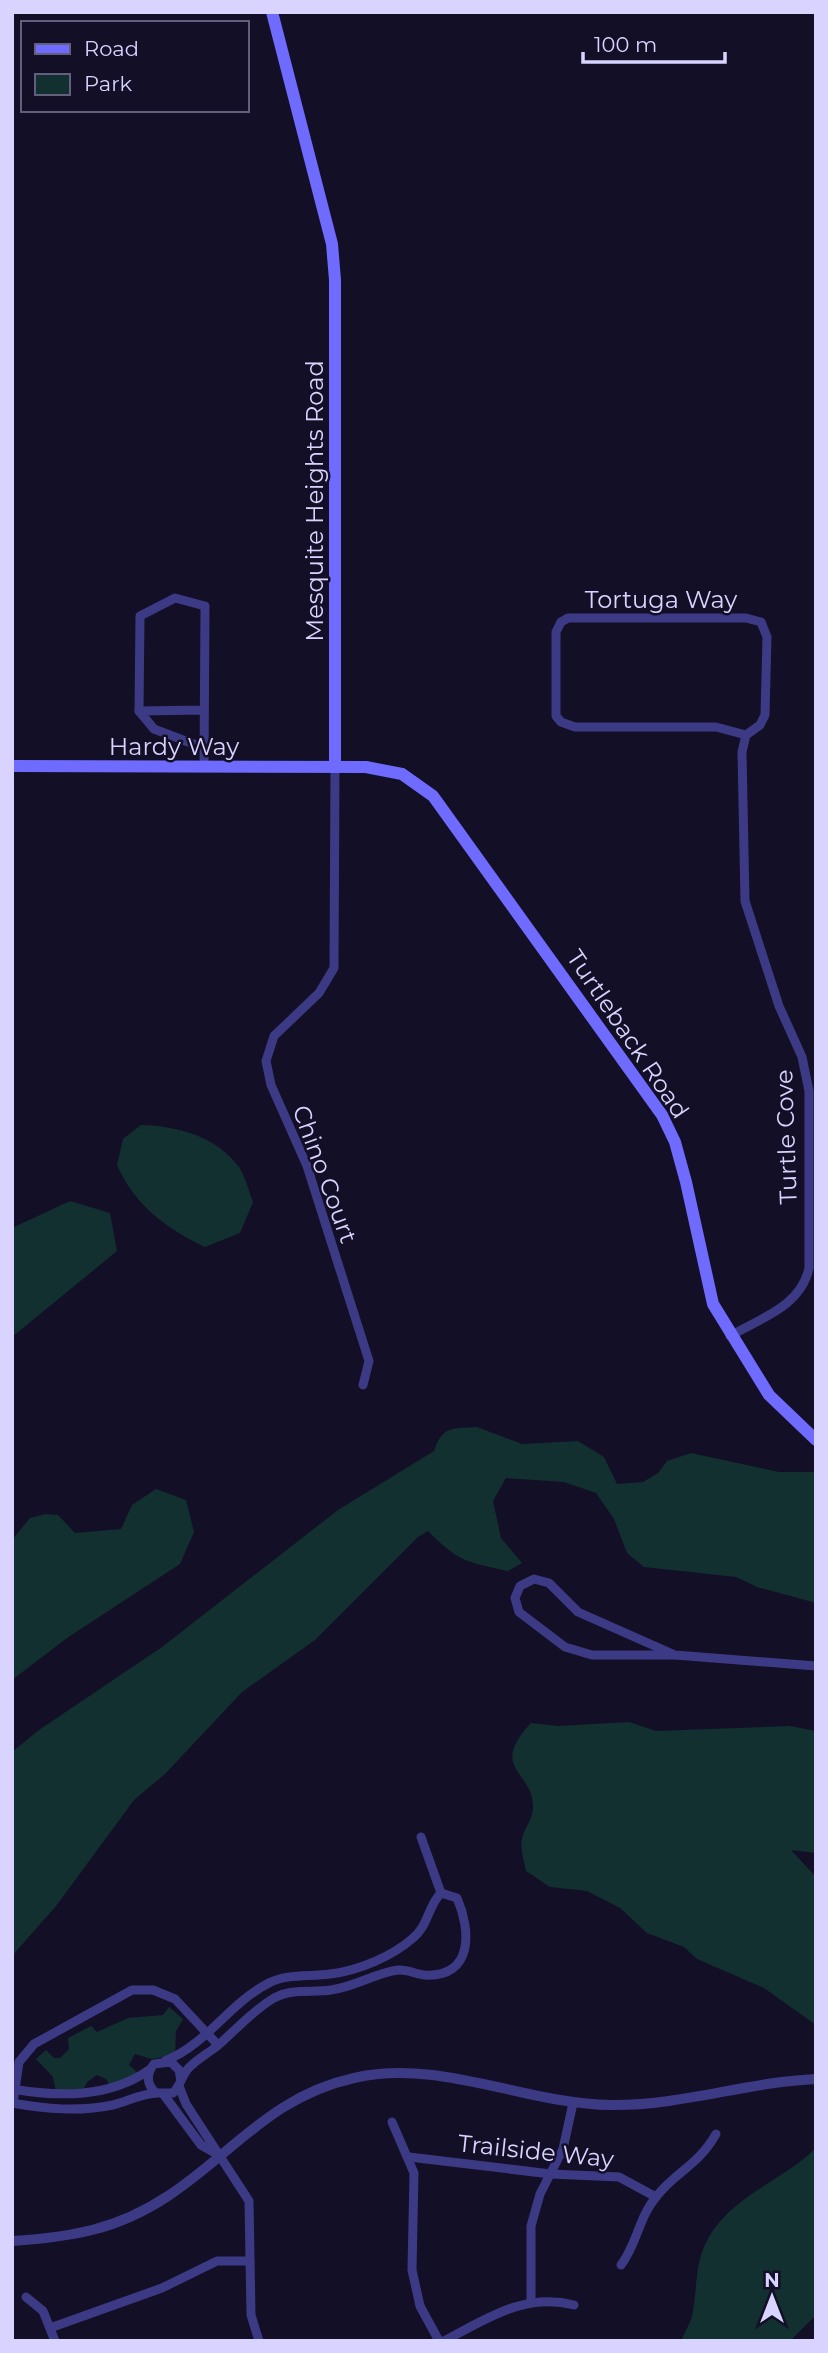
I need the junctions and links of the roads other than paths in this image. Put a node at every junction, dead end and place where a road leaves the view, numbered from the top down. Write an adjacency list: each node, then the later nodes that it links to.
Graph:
1 (272, 12): 8 (main road, Mesquite Heights Road)
2 (204, 710): 3 (street); 3 (street); 5 (street)
3 (139, 711): 5 (street)
4 (746, 735): 4 (street, Tortuga Way); 10 (street, Turtle Cove)
5 (204, 748): 7 (street)
6 (12, 766): 7 (main road, Hardy Way)
7 (204, 767): 8 (main road, Hardy Way)
8 (335, 767): 9 (street, Mesquite Heights Road); 10 (main road, Turtleback Road)
9 (319, 993): 11 (street, Chino Court)
10 (730, 1336): 12 (main road, Turtleback Road)
11 (363, 1385)
12 (816, 1440)
13 (676, 1655): 13 (street); 14 (street)
14 (816, 1666)
15 (421, 1836): 16 (street)
16 (441, 1893): 17 (street); 18 (street)
17 (209, 2035): 18 (street); 19 (street); 23 (street)
18 (218, 2045): 22 (street)
19 (165, 2061): 20 (street); 22 (street)
20 (150, 2068): 23 (street); 24 (street)
21 (816, 2078): 26 (street)
22 (180, 2083): 24 (street); 29 (street)
23 (13, 2090): 25 (street)
24 (160, 2094): 25 (street); 29 (street)
25 (12, 2103)
26 (573, 2103): 29 (street); 31 (street)
27 (392, 2122): 30 (street)
28 (716, 2134): 32 (street)
29 (219, 2155): 33 (street); 34 (street)
30 (409, 2157): 31 (street, Trailside Way); 42 (street)
31 (551, 2174): 32 (street, Trailside Way); 37 (street)
32 (656, 2197): 35 (street)
33 (12, 2241)
34 (250, 2261): 39 (street); 41 (street)
35 (621, 2265)
36 (26, 2297): 39 (street)
37 (531, 2302): 38 (street); 42 (street)
38 (574, 2305)
39 (50, 2328): 40 (street)
40 (55, 2341)
41 (259, 2341)
42 (442, 2341)

